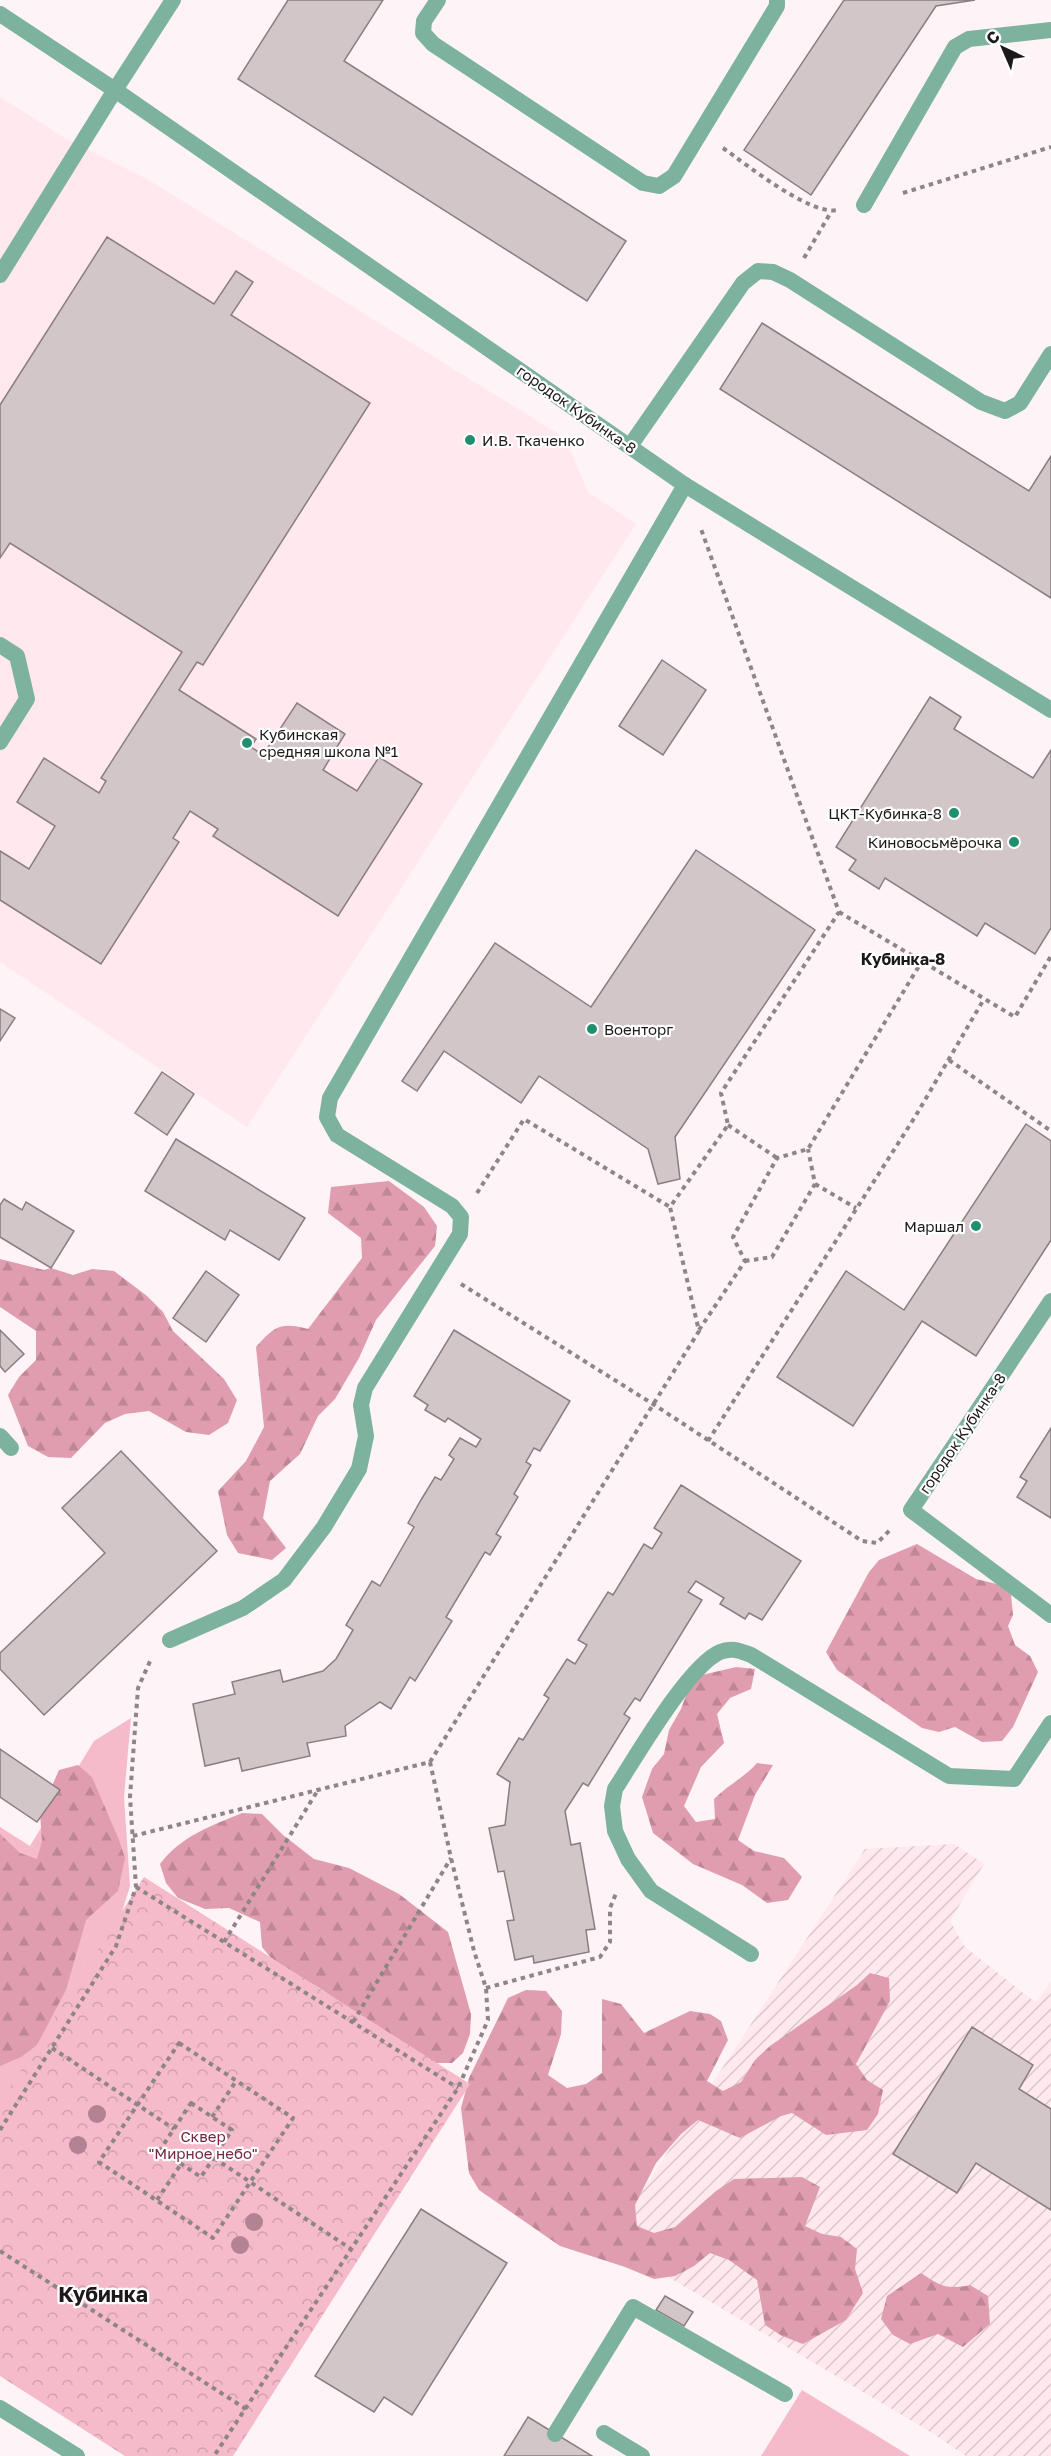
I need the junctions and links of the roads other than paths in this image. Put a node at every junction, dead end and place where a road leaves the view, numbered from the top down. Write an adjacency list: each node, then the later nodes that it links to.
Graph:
1 (174, 0): 6 (street)
2 (438, 0): 3 (street)
3 (777, 0)
4 (0, 14): 6 (street, городок Кубинка-8)
5 (1051, 30): 7 (street)
6 (114, 90): 8 (street); 10 (street, городок Кубинка-8)
7 (864, 205)
8 (0, 274)
9 (1051, 354): 10 (street)
10 (630, 446): 11 (street, городок Кубинка-8)
11 (685, 485): 13 (street, городок Кубинка-8); 17 (street)
12 (0, 645): 14 (street)
13 (1051, 710)
14 (0, 742)
15 (1051, 1301): 16 (street, городок Кубинка-8)
16 (1051, 1615)
17 (170, 1640)
18 (1051, 1723): 19 (street)
19 (751, 1954)
20 (785, 2394): 23 (street)
21 (0, 2408): 24 (street)
22 (604, 2433): 25 (street)
23 (555, 2434)
24 (77, 2456)
25 (642, 2456)

